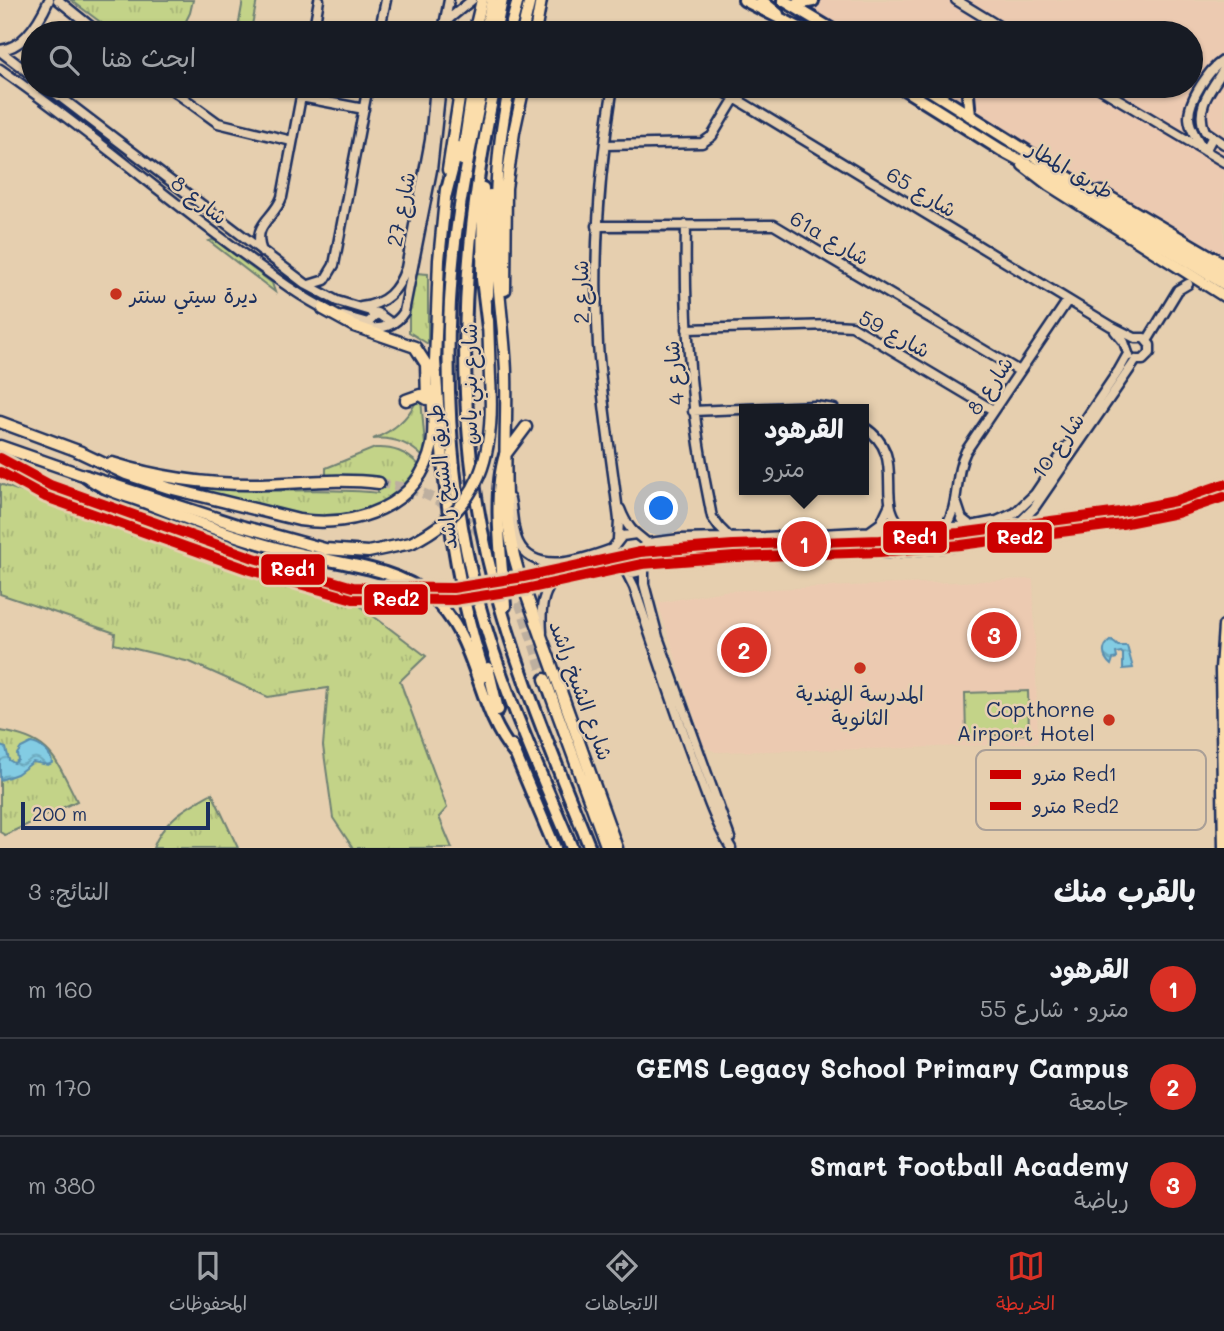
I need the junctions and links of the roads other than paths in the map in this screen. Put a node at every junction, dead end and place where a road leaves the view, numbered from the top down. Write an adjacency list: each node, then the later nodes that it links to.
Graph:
1 (58, 0): 18 (street)
2 (319, 0): 22 (street)
3 (386, 0): 23 (street)
4 (449, 0): 24 (street)
5 (472, 0): 25 (street)
6 (481, 0): 26 (main road)
7 (492, 0): 27 (highway)
8 (502, 0): 28 (highway)
9 (518, 0): 29 (highway)
10 (530, 0): 30 (main road)
11 (541, 0): 31 (main road)
12 (744, 0): 19 (highway)
13 (761, 0): 19 (highway)
14 (956, 0): 34 (street)
15 (49, 1): 18 (street); 20 (street)
16 (813, 1): 17 (highway)
17 (788, 3): 33 (highway)
18 (70, 10): 21 (street)
19 (782, 19): 32 (highway)
20 (36, 21)
21 (84, 21)
22 (315, 21)
23 (382, 21)
24 (443, 21)
25 (450, 21)
26 (477, 21)
27 (488, 21)
28 (498, 21)
29 (512, 21)
30 (525, 21)
31 (537, 21)
32 (786, 21)
33 (818, 21)
34 (990, 21)
35 (21, 42): 37 (street)
36 (21, 45): 39 (street)
37 (0, 51): 39 (street)
38 (1224, 60): 42 (street)
39 (20, 66)
40 (0, 69): 43 (street, شارع 8)
41 (1224, 69): 70 (street)
42 (1203, 82)
43 (21, 83)
44 (43, 98): 79 (street, شارع 8)
45 (53, 98): 68 (street)
46 (62, 98): 68 (street, شارع 8)
47 (184, 98): 69 (street)
48 (301, 98): 69 (street)
49 (311, 98): 66 (street)
50 (365, 98): 66 (street)
51 (434, 98): 92 (street, شارع 27)
52 (440, 98): 96 (street)
53 (469, 98): 78 (highway)
54 (472, 98): 146 (highway, طريق الشيخ راشد)
55 (493, 98): 77 (highway, طريق الشيخ راشد)
56 (508, 98): 65 (main road, شارع الشيخ راشد)
57 (521, 98): 95 (main road)
58 (612, 98): 72 (street, شارع 2)
59 (735, 98): 72 (street); 91 (street, شارع 65)
60 (918, 98): 75 (highway, طريق المطار)
61 (942, 98): 67 (highway, طريق المطار)
62 (968, 98): 67 (highway)
63 (1124, 98): 73 (street)
64 (1193, 98): 73 (street)
65 (507, 102): 95 (main road, شارع الشيخ راشد); 98 (main road, شارع بني ياس)
66 (363, 109): 89 (street)
67 (970, 116): 74 (highway, طريق المطار)
68 (99, 126): 82 (street, شارع 8)
69 (293, 138): 82 (street)
70 (1212, 138): 71 (street); 73 (street)
71 (1224, 144)
72 (605, 145): 81 (street, شارع 2)
73 (1205, 151): 76 (street)
74 (1033, 157): 84 (main road); 86 (highway, طريق المطار)
75 (1018, 160): 83 (main road); 88 (highway, طريق المطار)
76 (1224, 162)
77 (480, 170): 98 (highway); 147 (highway, طريق الشيخ راشد)
78 (446, 194): 104 (main road)
79 (195, 218): 82 (street); 93 (street, شارع 8)
80 (686, 225): 81 (street, 61a شارع); 99 (street, شارع 4); 105 (street, 61a شارع)
81 (597, 226): 124 (street, شارع 2)
82 (266, 255): 89 (street, شارع 8)
83 (1167, 261): 85 (main road); 90 (main road)
84 (1224, 264)
85 (1174, 275)
86 (1224, 275)
87 (1188, 284): 101 (street)
88 (1224, 284)
89 (307, 285): 92 (street, شارع 8)
90 (1224, 296)
91 (1068, 300): 97 (street, شارع 65); 105 (street, شارع 8)
92 (353, 307): 94 (street, شارع 8)
93 (327, 311): 94 (street); 96 (street, شارع 8); 107 (main road)
94 (371, 312): 96 (street, شارع 8)
95 (502, 319): 118 (main road, شارع الشيخ راشد)
96 (391, 323)
97 (1111, 326): 100 (street, شارع 65); 102 (street, شارع 65)
98 (488, 328): 120 (main road, شارع بني ياس, bridge)
99 (687, 330): 106 (street, شارع 4); 111 (street, شارع 59)
100 (1135, 338): 101 (street); 102 (street)
101 (1149, 344): 103 (street)
102 (1127, 350): 103 (street); 127 (street, شارع 10)
103 (1136, 360): 138 (street, شارع 10)
104 (435, 361): 119 (main road); 151 (highway)
105 (1019, 371): 111 (street, شارع 8)
106 (692, 396): 110 (street); 112 (street, شارع 4)
107 (427, 399): 108 (main road); 119 (main road)
108 (406, 400)
109 (739, 409): 110 (street)
110 (710, 410): 112 (street)
111 (993, 410): 123 (street, شارع 8)
112 (693, 411): 126 (street, شارع 4)
113 (0, 422): 117 (main road)
114 (526, 427): 118 (main road)
115 (869, 431): 125 (street)
116 (0, 446): 120 (main road, شارع بني ياس)
117 (77, 451): 119 (main road); 121 (main road)
118 (505, 456): 122 (main road, شارع الشيخ راشد); 147 (highway)
119 (427, 459)
120 (86, 476): 152 (highway)
121 (379, 483)
122 (506, 488): 139 (street); 149 (main road, شارع الشيخ راشد)
123 (955, 497): 127 (street); 129 (street, شارع 8)
124 (616, 498): 133 (street, شارع 2); 136 (street, شارع 2)
125 (890, 504): 131 (street); 132 (street)
126 (712, 517): 134 (street); 135 (street)
127 (971, 526): 128 (street)
128 (956, 527): 129 (street); 138 (street)
129 (944, 528): 130 (street)
130 (928, 529): 131 (street); 140 (street)
131 (906, 530): 132 (street)
132 (869, 532): 135 (street)
133 (636, 534): 136 (street); 137 (street)
134 (704, 538): 135 (street); 137 (street)
135 (728, 538): 141 (street)
136 (618, 539): 139 (street)
137 (648, 542): 142 (street)
138 (960, 546): 140 (street, شارع 10)
139 (612, 549): 143 (street)
140 (887, 553): 141 (street)
141 (716, 555): 142 (street)
142 (650, 559): 144 (street)
143 (614, 564): 145 (street); 149 (street)
144 (644, 568): 145 (street); 158 (street)
145 (627, 573): 158 (street)
146 (477, 597): 151 (highway); 154 (highway, طريق الشيخ راشد)
147 (507, 626): 155 (highway, طريق الشيخ راشد)
148 (1224, 626): 159 (main road)
149 (543, 638): 157 (main road, شارع الشيخ راشد)
150 (545, 679): 156 (main road)
151 (498, 710): 152 (highway)
152 (514, 753): 153 (highway)
153 (555, 848)
154 (572, 848)
155 (590, 848)
156 (607, 848)
157 (617, 848)
158 (732, 848)
159 (1224, 848)

